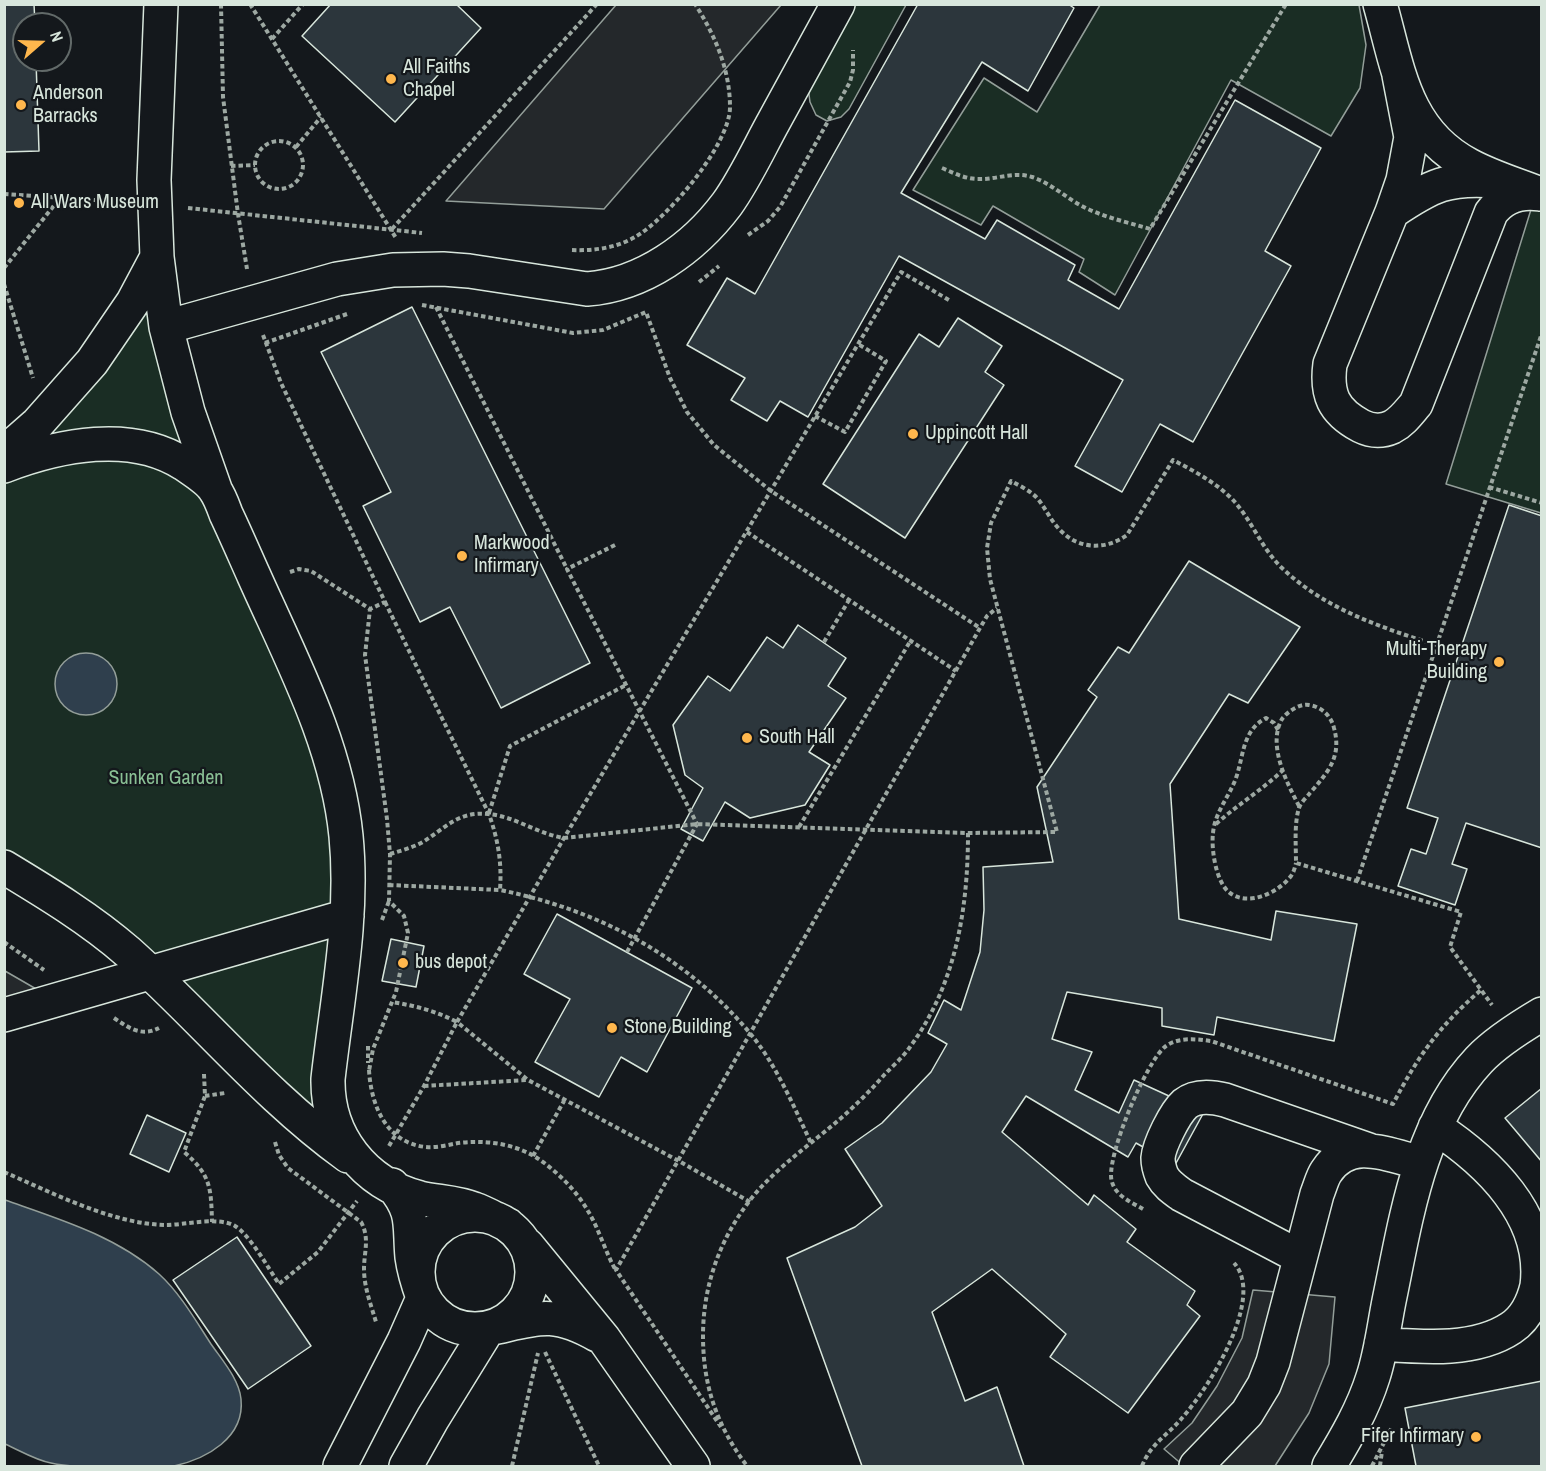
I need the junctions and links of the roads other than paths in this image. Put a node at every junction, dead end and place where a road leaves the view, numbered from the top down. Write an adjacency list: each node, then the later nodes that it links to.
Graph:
1 (161, 4): 7 (lane)
2 (838, 4): 8 (lane)
3 (1380, 4): 4 (lane)
4 (1399, 75): 5 (lane); 6 (lane)
5 (1532, 190): 6 (lane); 6 (lane)
6 (1392, 212)
7 (157, 257): 8 (lane); 9 (lane)
8 (166, 327): 11 (lane)
9 (4, 453)
10 (4, 466): 11 (lane)
11 (215, 489): 13 (lane)
12 (4, 867): 14 (lane)
13 (347, 916): 14 (lane); 20 (lane)
14 (150, 973): 16 (lane); 20 (lane)
15 (1542, 1014): 17 (lane)
16 (4, 1015)
17 (1435, 1127): 19 (lane); 26 (lane)
18 (1369, 1150): 19 (lane); 22 (lane); 22 (lane)
19 (1421, 1163): 26 (lane)
20 (383, 1180): 21 (lane); 23 (lane)
21 (514, 1232): 23 (lane); 24 (lane); 25 (lane)
22 (1300, 1257): 30 (lane)
23 (423, 1298): 24 (lane); 27 (lane)
24 (488, 1329): 25 (lane); 28 (lane)
25 (604, 1339): 29 (lane)
26 (1381, 1344): 31 (lane)
27 (340, 1467)
28 (406, 1467)
29 (693, 1467)
30 (1196, 1467)
31 (1329, 1467)

